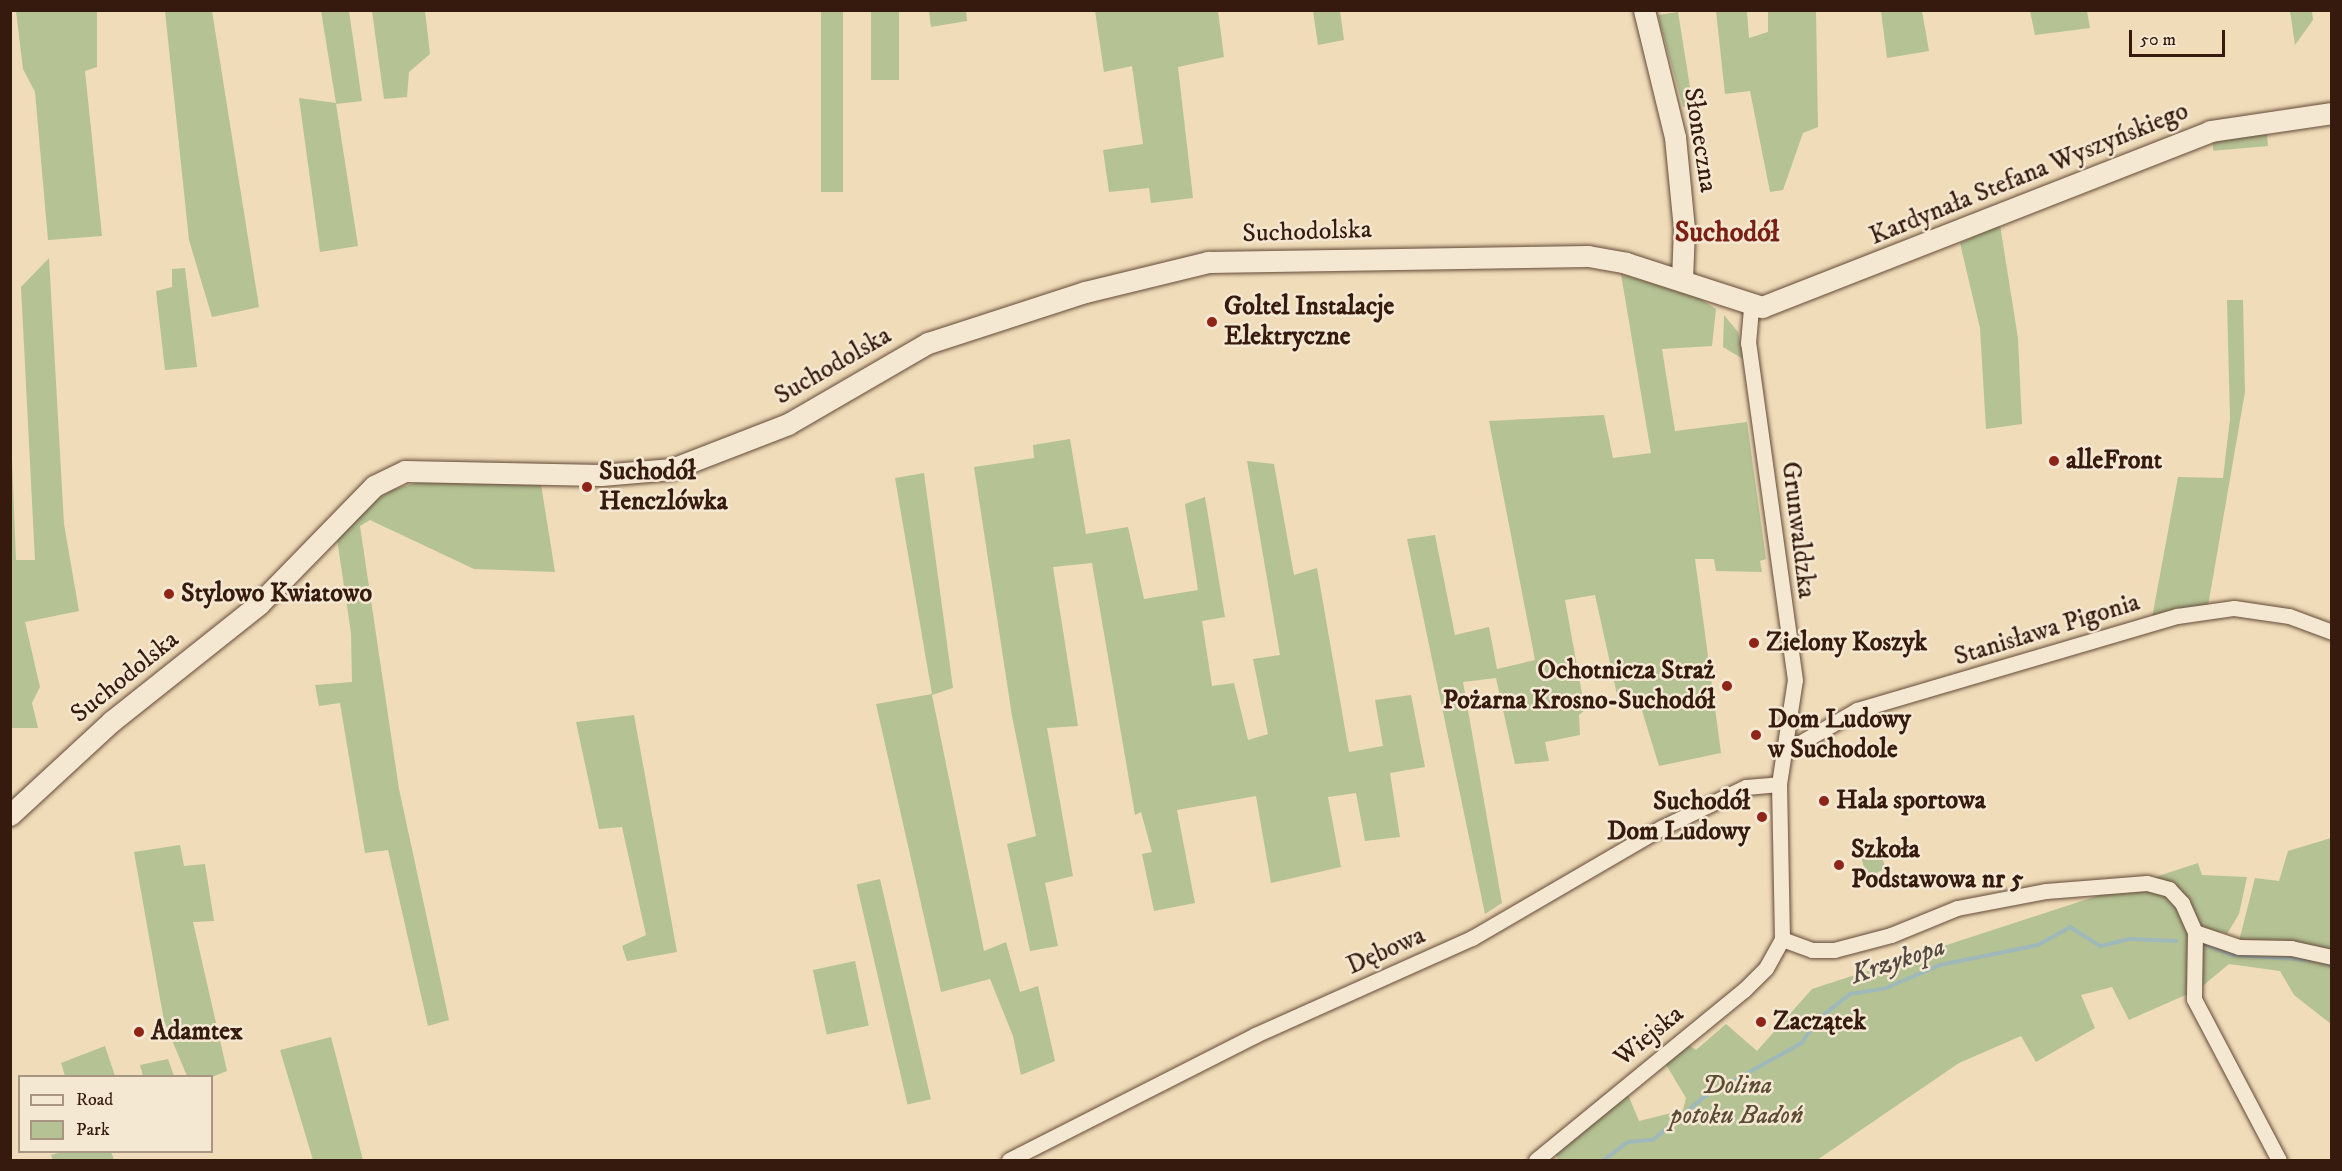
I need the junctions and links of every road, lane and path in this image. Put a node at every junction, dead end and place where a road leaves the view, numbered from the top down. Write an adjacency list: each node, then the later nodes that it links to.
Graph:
1 (1644, 10): 3 (street, Słoneczna)
2 (2331, 113): 4 (street, Kardynała Stefana Wyszyńskiego)
3 (1682, 280): 4 (street, Suchodolska); 8 (street, Suchodolska)
4 (1751, 306): 6 (street, Grunwaldzka)
5 (2331, 632): 6 (street, Stanisława Pigonia)
6 (1786, 751): 7 (street, Grunwaldzka)
7 (1779, 784): 10 (street, Grunwaldzka); 13 (street, Dębowa)
8 (10, 815)
9 (2195, 932): 10 (street); 11 (street); 12 (street)
10 (1782, 939): 14 (street, Wiejska)
11 (2331, 957)
12 (2277, 1160)
13 (1009, 1161)
14 (1536, 1161)

